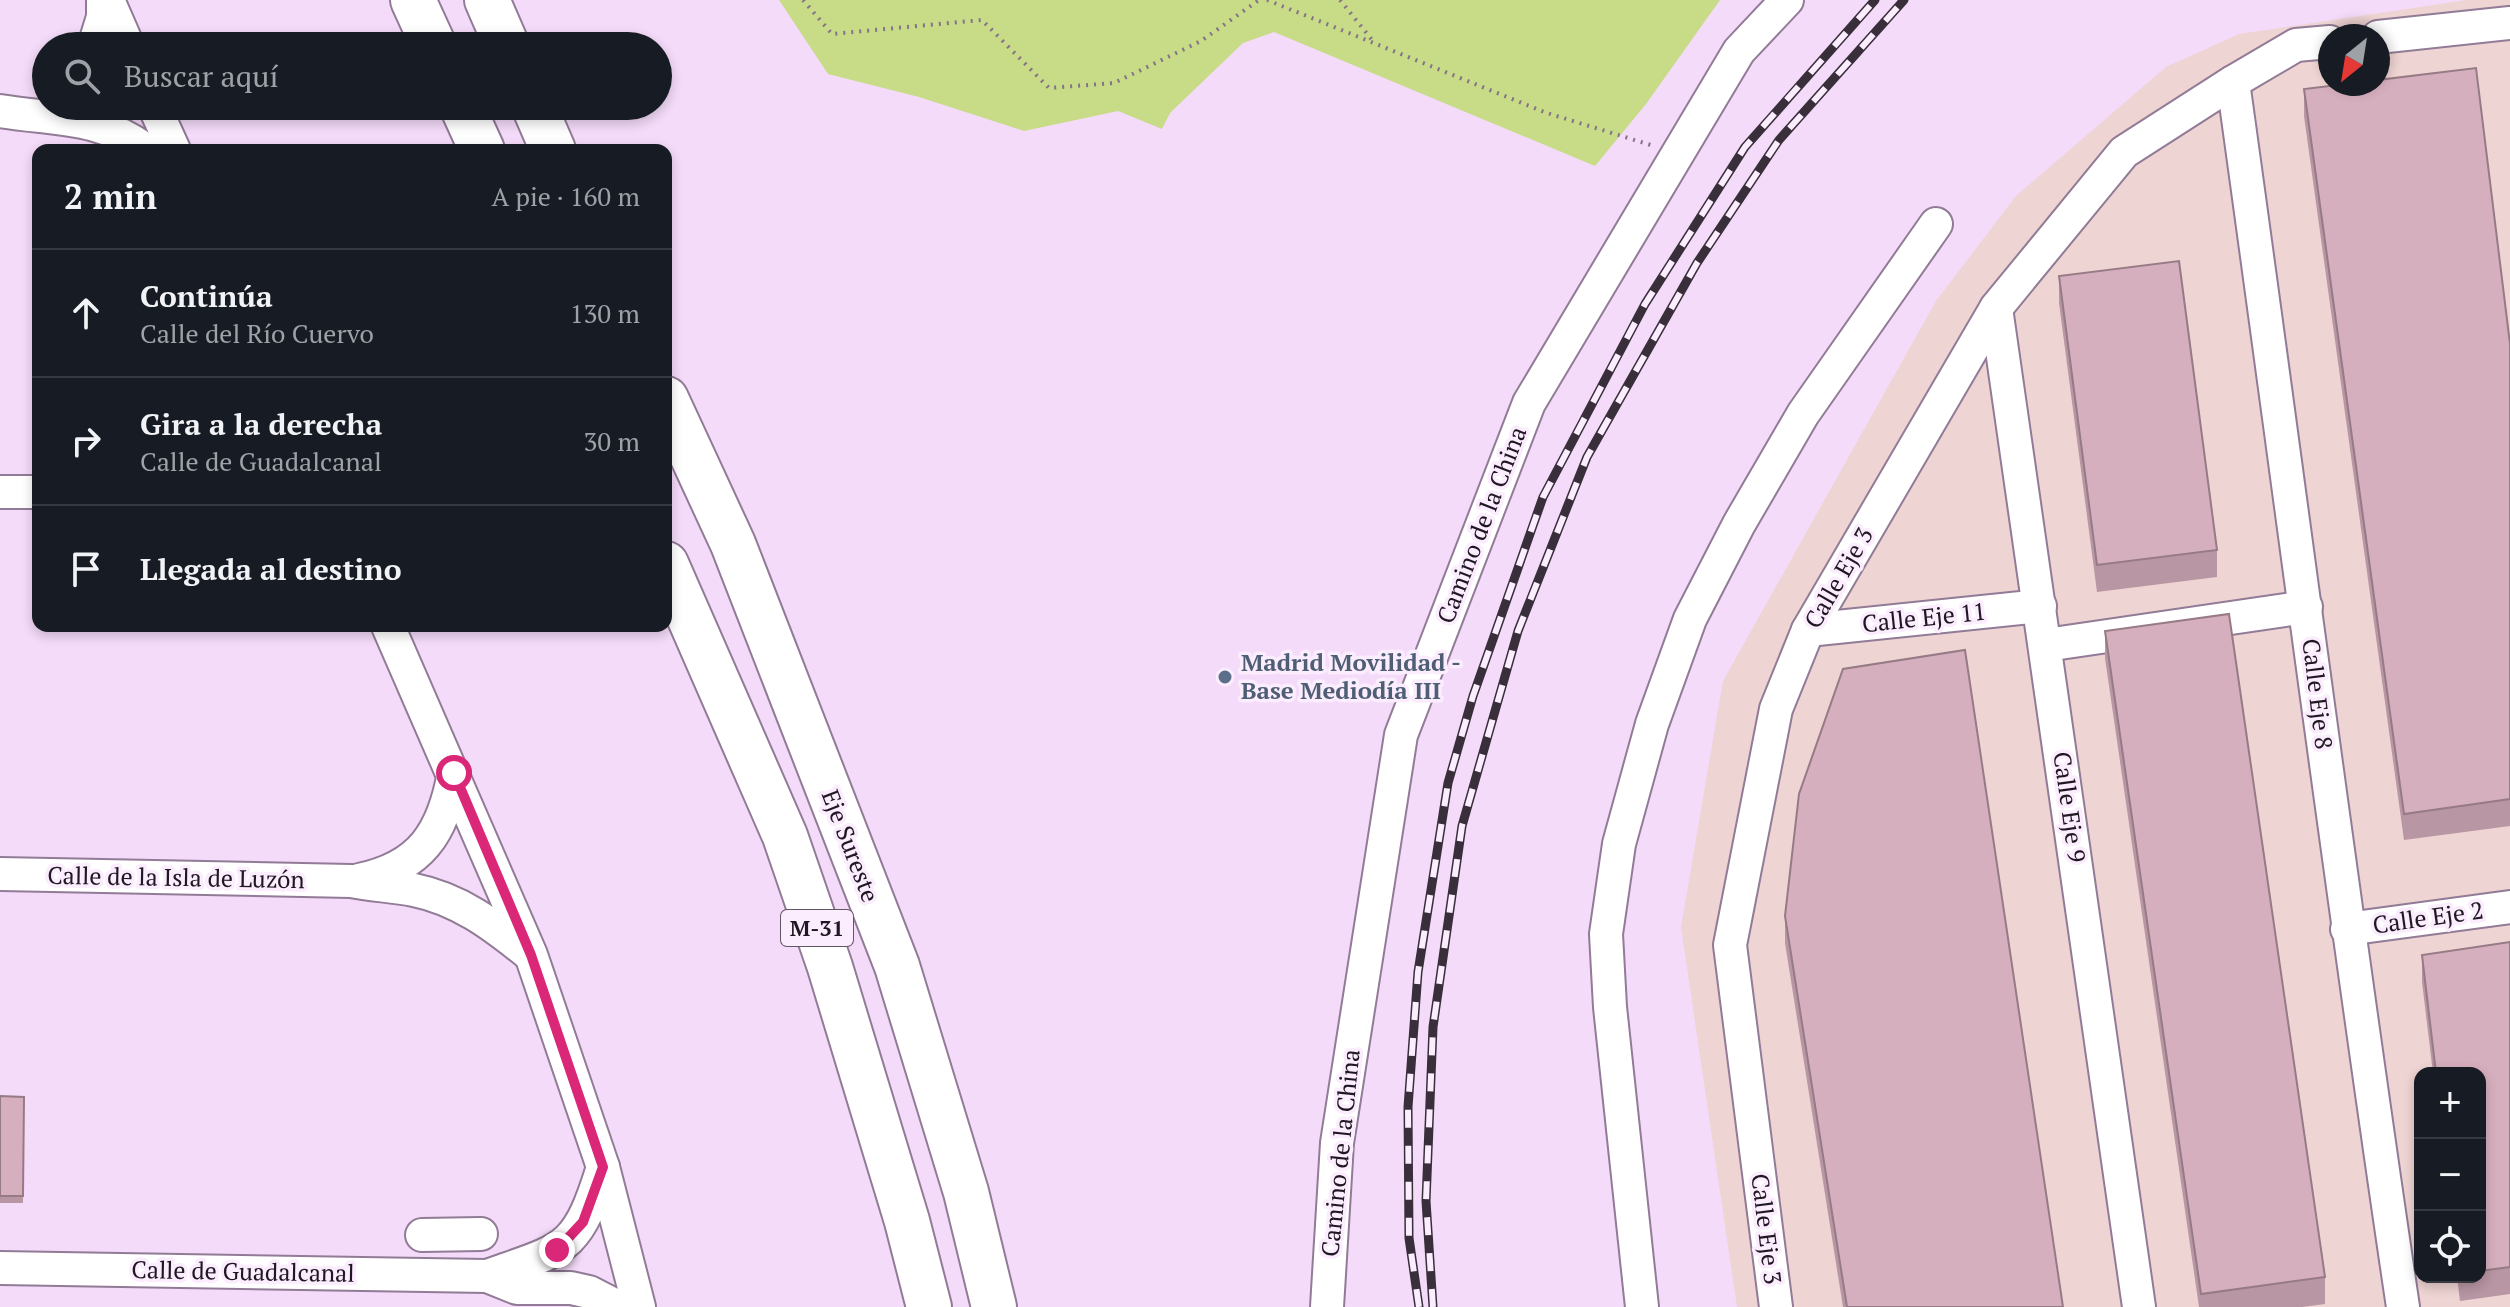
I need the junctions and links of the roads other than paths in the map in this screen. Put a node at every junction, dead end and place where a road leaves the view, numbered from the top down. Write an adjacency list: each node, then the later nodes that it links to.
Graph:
1 (105, 0): 6 (street); 7 (street)
2 (413, 0): 8 (highway)
3 (487, 0): 9 (highway)
4 (1787, 0): 50 (street, Camino de la China)
5 (2510, 23): 10 (street)
6 (98, 32)
7 (121, 32)
8 (428, 32)
9 (501, 32)
10 (2390, 36)
11 (2318, 43): 12 (street, Calle Eje 3)
12 (2233, 82): 25 (street, Calle Eje 3); 31 (street, Calle Eje 8)
13 (32, 100): 14 (street)
14 (0, 108): 15 (street)
15 (32, 113)
16 (79, 120): 20 (street)
17 (160, 120): 21 (street)
18 (468, 120): 22 (highway)
19 (540, 120): 23 (highway)
20 (136, 144)
21 (171, 144)
22 (479, 144)
23 (550, 144)
24 (1936, 224): 51 (street)
25 (1996, 308): 30 (street, Calle Eje 9); 32 (street, Calle Eje 3)
26 (672, 412): 49 (highway, Eje Sureste / M-31)
27 (0, 492): 28 (street)
28 (32, 492)
29 (672, 578): 48 (highway, M-31)
30 (2040, 606): 32 (street, Calle Eje 11); 34 (street, Calle Eje 9)
31 (2306, 607): 34 (street); 39 (street, Calle Eje 8)
32 (1808, 630): 52 (street, Calle Eje 3)
33 (391, 632): 35 (street)
34 (2046, 645): 53 (street, Calle Eje 9)
35 (454, 773): 37 (street, Calle de la Isla de Luzón); 40 (street)
36 (0, 874): 37 (street, Calle de la Isla de Luzón)
37 (351, 881): 40 (street, Calle de la Isla de Luzón)
38 (2510, 907): 39 (street, Calle Eje 2)
39 (2347, 929): 54 (street, Calle Eje 8)
40 (531, 955): 41 (street)
41 (603, 1167): 45 (street, Calle de Guadalcanal); 47 (street)
42 (481, 1234): 43 (street)
43 (422, 1235)
44 (0, 1268): 45 (street, Calle de Guadalcanal)
45 (487, 1276): 46 (street, Calle de Guadalcanal)
46 (618, 1307)
47 (639, 1307)
48 (929, 1307)
49 (994, 1307)
50 (1327, 1307)
51 (1642, 1307)
52 (1776, 1307)
53 (2139, 1307)
54 (2403, 1307)

